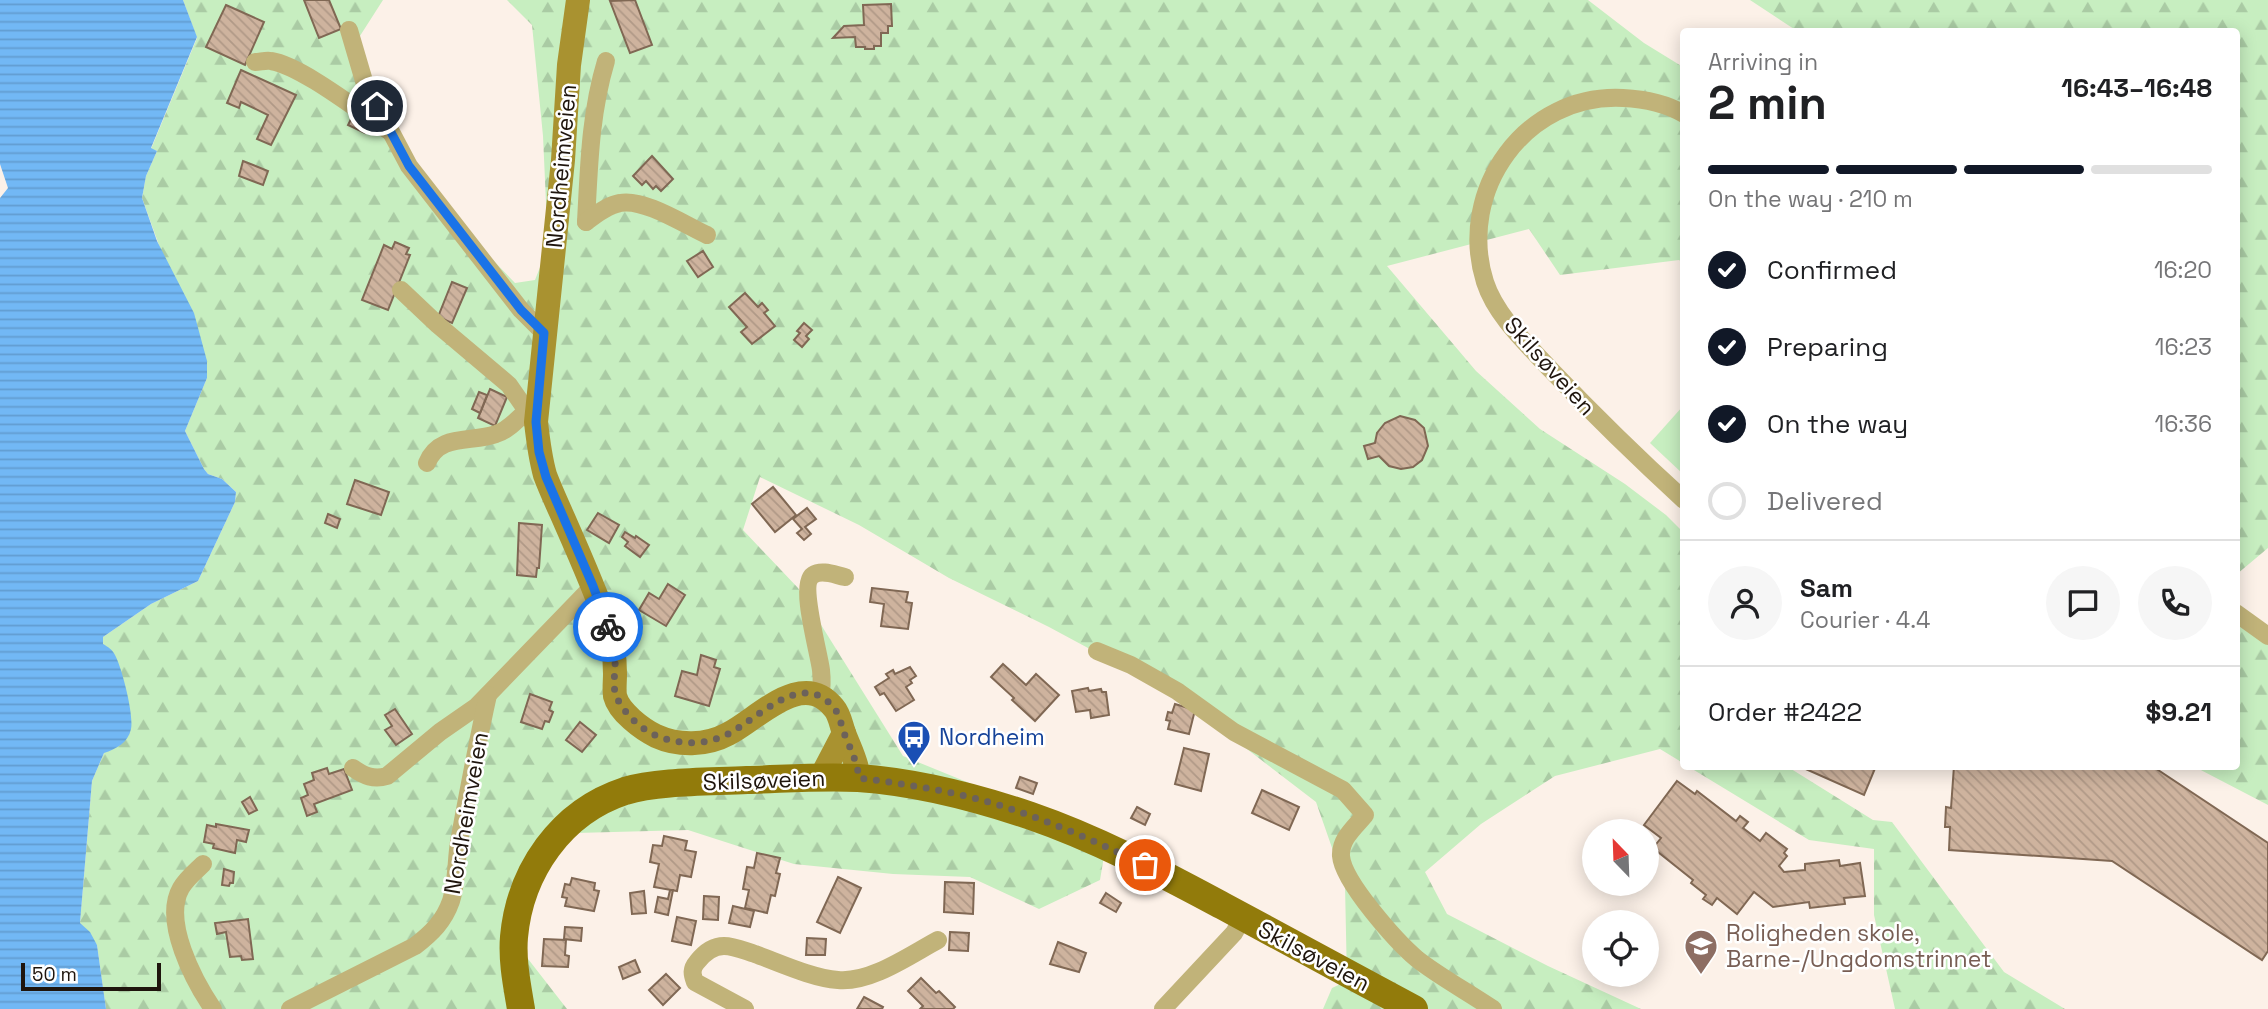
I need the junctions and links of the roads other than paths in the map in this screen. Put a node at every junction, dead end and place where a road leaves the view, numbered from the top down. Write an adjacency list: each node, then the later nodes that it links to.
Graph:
1 (578, 0): 9 (main road, Nordheimveien)
2 (349, 30): 6 (street)
3 (606, 61): 7 (street)
4 (255, 62): 6 (street)
5 (1680, 112): 12 (street, Skilsøveien)
6 (389, 131): 9 (street)
7 (707, 235)
8 (401, 290): 10 (street)
9 (544, 333): 10 (main road, Nordheimveien)
10 (532, 416): 11 (street); 14 (main road, Nordheimveien)
11 (428, 463)
12 (1680, 496)
13 (845, 577): 19 (street)
14 (593, 586): 18 (street, Nordheimveien); 19 (main road, Nordheimveien)
15 (2240, 616): 16 (street)
16 (2268, 636)
17 (1097, 651): 33 (street)
18 (488, 695): 21 (street, Nordheimveien); 28 (street, Nordheimveien)
19 (820, 697): 20 (main road)
20 (844, 733): 22 (main road); 23 (main road)
21 (353, 768)
22 (821, 777): 23 (main road, Skilsøveien); 29 (main road, Skilsøveien)
23 (859, 778): 25 (main road, Skilsøveien)
24 (203, 864): 27 (street)
25 (1243, 917): 31 (street); 32 (main road, Skilsøveien)
26 (938, 940): 30 (street)
27 (213, 1009)
28 (290, 1009)
29 (521, 1009)
30 (745, 1009)
31 (1163, 1009)
32 (1414, 1009)
33 (1493, 1009)

